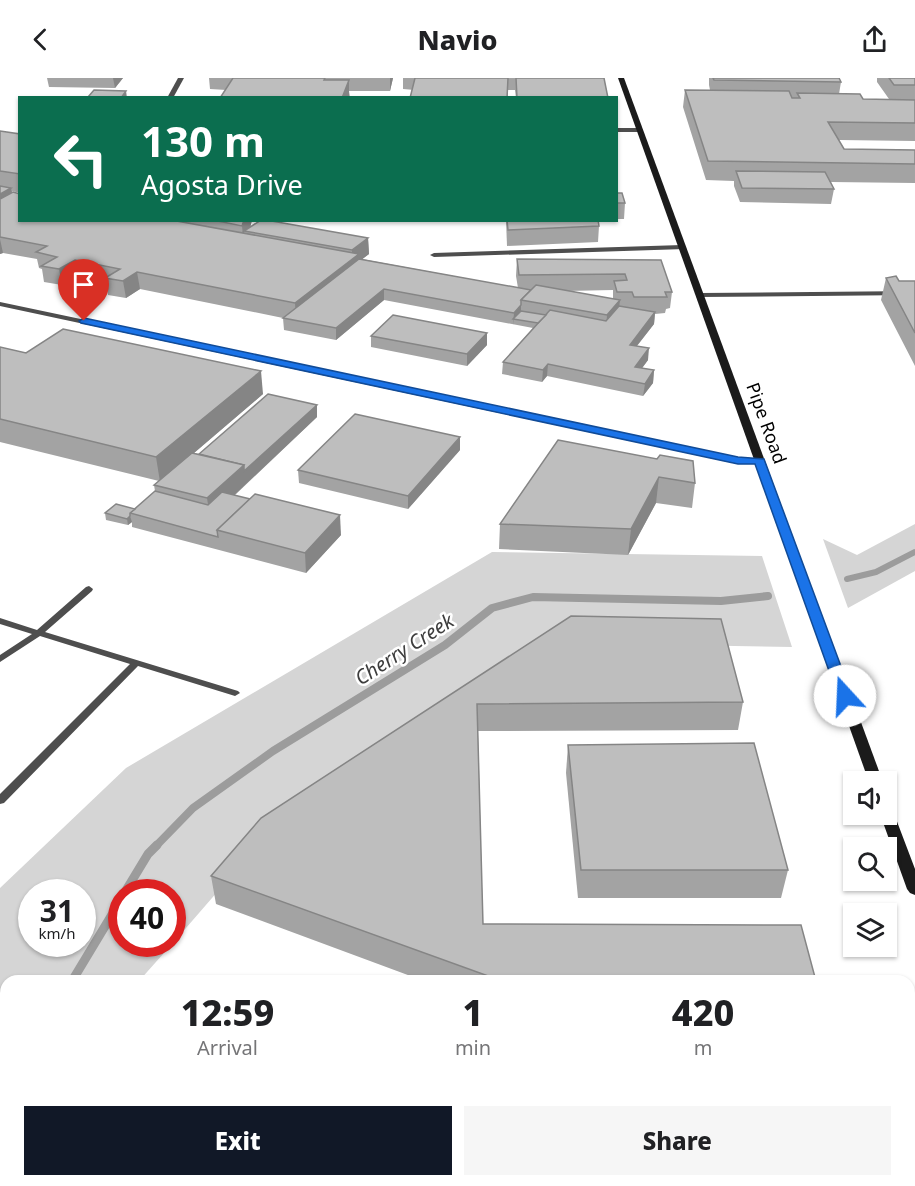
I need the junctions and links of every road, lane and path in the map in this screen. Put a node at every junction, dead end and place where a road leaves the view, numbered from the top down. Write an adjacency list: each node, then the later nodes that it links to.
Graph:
1 (181, 78): 3 (street)
2 (621, 78): 5 (street, Pipe Road)
3 (171, 96)
4 (618, 130): 5 (street)
5 (640, 130): 6 (street, Pipe Road)
6 (682, 247): 7 (street); 9 (street, Pipe Road)
7 (434, 255)
8 (915, 293): 9 (lane)
9 (700, 295): 11 (street, Pipe Road)
10 (0, 304): 11 (street)
11 (760, 461): 18 (street, Pipe Road)
12 (89, 589): 14 (lane)
13 (0, 621): 14 (lane)
14 (40, 632): 15 (lane); 16 (lane)
15 (0, 658)
16 (136, 662): 17 (lane); 19 (lane)
17 (236, 693)
18 (872, 771)
19 (0, 800)
20 (891, 825): 21 (street)
21 (915, 889)

